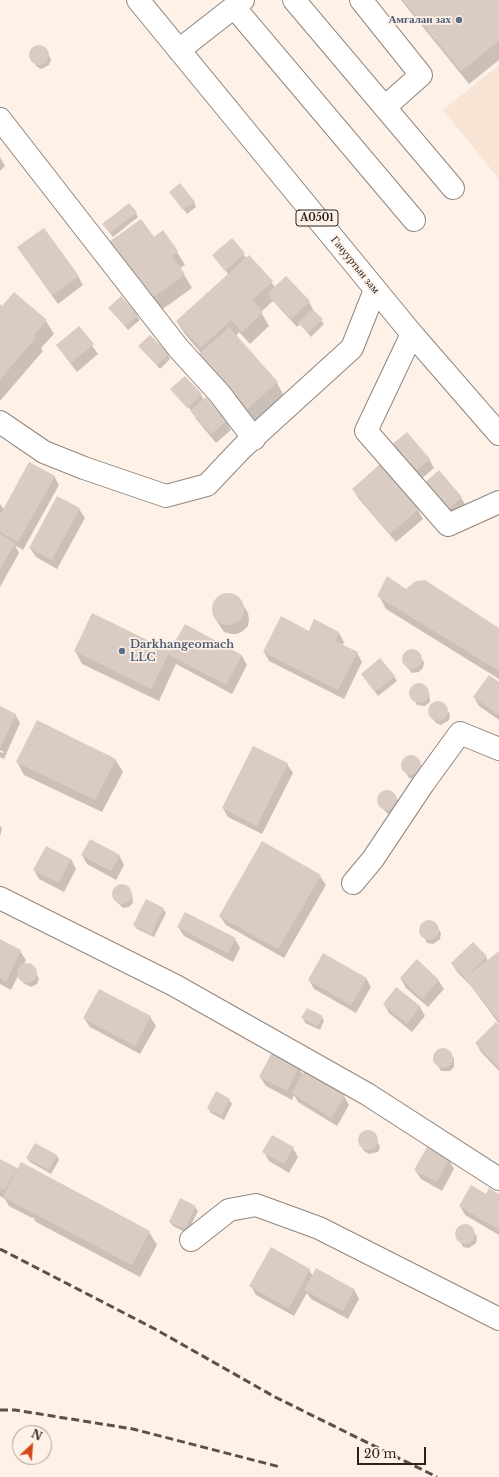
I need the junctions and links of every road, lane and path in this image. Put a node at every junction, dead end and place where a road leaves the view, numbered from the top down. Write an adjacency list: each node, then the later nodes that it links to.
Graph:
1 (138, 0): 5 (main road, Гачууртын зам / A0501)
2 (294, 0): 6 (main road)
3 (360, 0): 6 (main road)
4 (238, 4): 5 (main road); 9 (main road)
5 (179, 50): 10 (main road, Гачууртын зам / A0501)
6 (385, 106): 8 (main road)
7 (0, 120): 14 (main road)
8 (453, 188)
9 (414, 220)
10 (375, 290): 11 (main road, Гачууртын зам / A0501); 14 (main road)
11 (412, 334): 13 (main road, Гачууртын зам / A0501); 15 (main road)
12 (0, 422): 14 (main road)
13 (499, 434)
14 (254, 439)
15 (499, 502)
16 (499, 749): 17 (main road)
17 (353, 883)
18 (0, 898): 19 (main road)
19 (499, 1179)
20 (191, 1240): 21 (main road)
21 (499, 1319)

